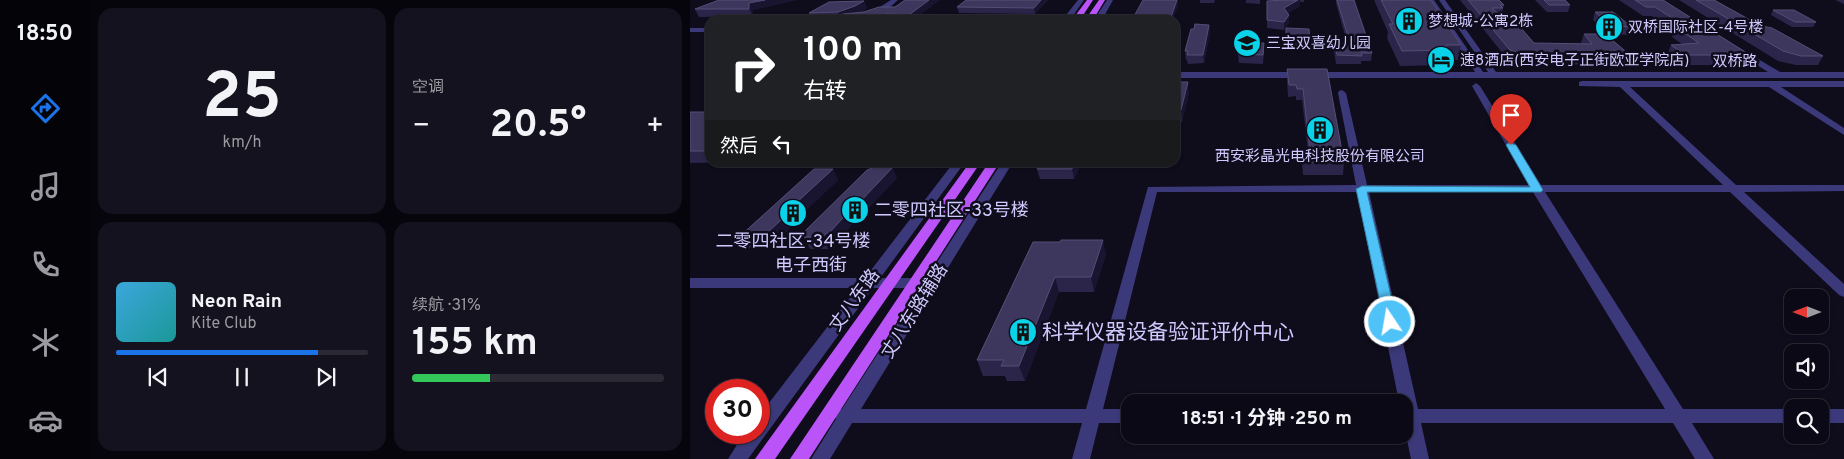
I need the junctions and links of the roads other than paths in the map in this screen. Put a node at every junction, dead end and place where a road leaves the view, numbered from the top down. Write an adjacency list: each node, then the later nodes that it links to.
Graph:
1 (895, 0): 8 (street)
2 (1081, 0): 9 (street)
3 (1090, 0): 10 (main road)
4 (1102, 0): 11 (main road)
5 (1110, 0): 12 (street)
6 (1431, 0): 20 (street)
7 (1442, 0): 16 (street)
8 (870, 15)
9 (1070, 15)
10 (1080, 15)
11 (1092, 15)
12 (1101, 15)
13 (690, 30): 14 (street)
14 (705, 30)
15 (1727, 43): 18 (street)
16 (1494, 74): 18 (street, 双桥路); 20 (street, 双桥路)
17 (1180, 75): 20 (street, 双桥路)
18 (1778, 75): 19 (street, 双桥路)
19 (1844, 75)
20 (1478, 80): 34 (street)
21 (1582, 84): 22 (street)
22 (1622, 84): 23 (street); 31 (street)
23 (1770, 84): 24 (street); 26 (street)
24 (1844, 84)
25 (1342, 93): 33 (street)
26 (1844, 132)
27 (956, 167): 36 (street)
28 (972, 167): 37 (main road, 丈八东路)
29 (992, 167): 38 (main road)
30 (1005, 167): 39 (street, 丈八东路辅路)
31 (1733, 188): 32 (street); 34 (street); 40 (street)
32 (1844, 188)
33 (1362, 189): 34 (street); 41 (street); 45 (street)
34 (1538, 190): 48 (street)
35 (690, 283): 36 (street, 电子西街)
36 (868, 283): 37 (street, 电子西街); 42 (street)
37 (889, 283): 38 (street, 电子西街); 55 (main road, 丈八东路)
38 (914, 283): 39 (street, 电子西街); 43 (main road)
39 (932, 283): 44 (street, 丈八东路辅路)
40 (1844, 292)
41 (1404, 394)
42 (770, 415)
43 (828, 415): 44 (street); 56 (main road)
44 (848, 416): 45 (street); 57 (street, 丈八东路辅路)
45 (1092, 416): 46 (street); 58 (street)
46 (1121, 416)
47 (1413, 416): 48 (street)
48 (1678, 416): 49 (street); 60 (street)
49 (1784, 416)
50 (1829, 416): 51 (street)
51 (1844, 416)
52 (1413, 434): 59 (street)
53 (748, 444): 54 (street)
54 (737, 459)
55 (764, 459)
56 (799, 459)
57 (820, 459)
58 (1081, 459)
59 (1420, 459)
60 (1705, 459)

